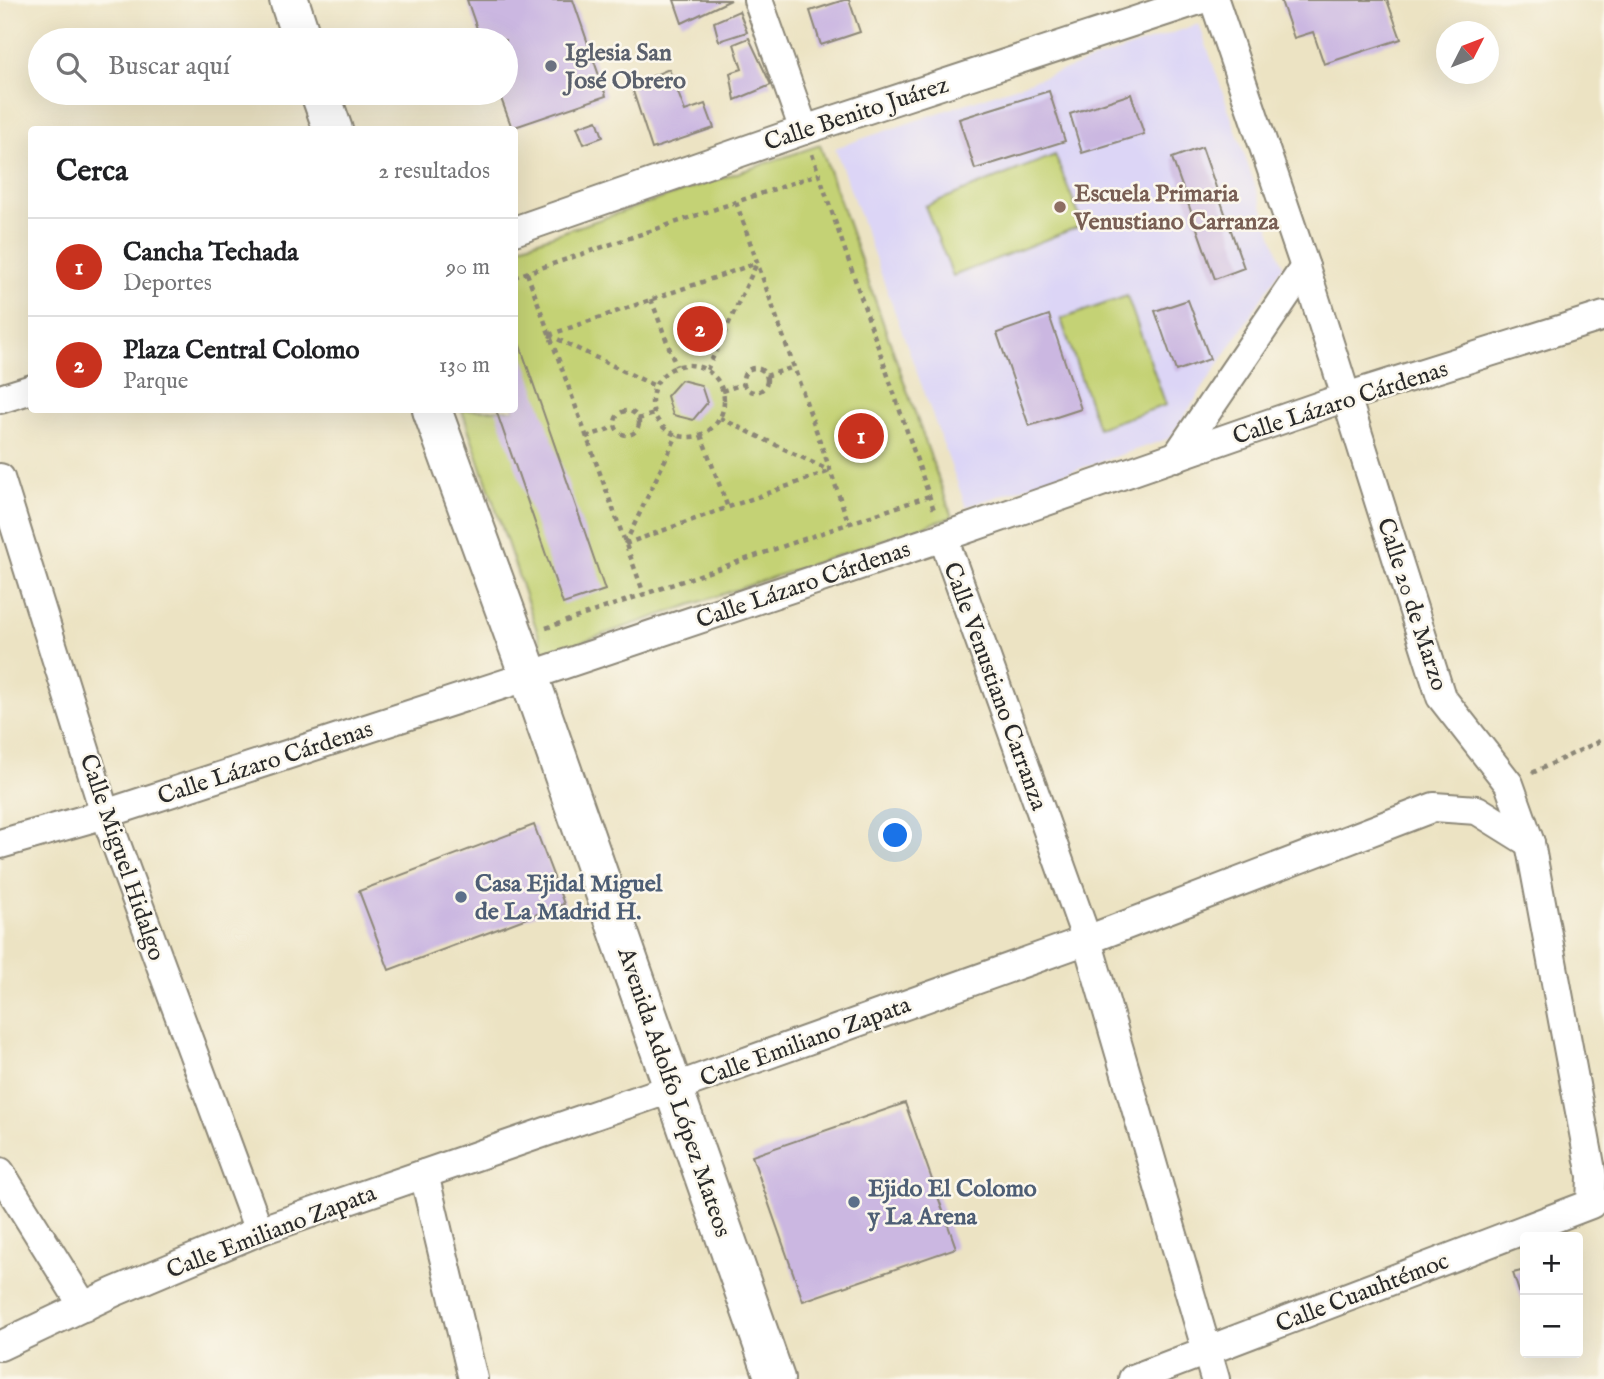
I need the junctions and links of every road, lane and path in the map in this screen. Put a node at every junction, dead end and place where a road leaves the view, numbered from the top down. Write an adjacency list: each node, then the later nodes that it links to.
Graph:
1 (289, 0): 5 (main road)
2 (758, 0): 8 (street)
3 (1199, 0): 8 (street, Calle Benito Juárez)
4 (1214, 0): 13 (street, Calle 20 de Marzo)
5 (298, 28)
6 (324, 105): 7 (main road)
7 (332, 126)
8 (804, 130): 9 (path, Calle Venustiano Carranza); 11 (street, Calle Benito Juárez)
9 (818, 174): 10 (path); 40 (path, Calle Venustiano Carranza)
10 (736, 202): 12 (path); 14 (path)
11 (518, 230)
12 (757, 262): 16 (path); 20 (path); 21 (path)
13 (1305, 267): 27 (street, Calle 20 de Marzo); 37 (street)
14 (527, 273): 15 (path); 18 (path)
15 (518, 276)
16 (651, 299): 18 (path); 19 (path)
17 (1604, 316): 27 (street, Calle Lázaro Cárdenas)
18 (549, 335): 24 (path); 36 (path)
19 (676, 366): 21 (path); 24 (path)
20 (794, 367): 22 (path); 38 (path)
21 (707, 370): 26 (path)
22 (766, 376): 23 (path); 23 (path)
23 (743, 384): 26 (path)
24 (655, 386): 30 (path)
25 (28, 390): 28 (street)
26 (722, 391): 31 (path)
27 (1346, 397): 37 (street, Calle Lázaro Cárdenas); 49 (street, Calle 20 de Marzo)
28 (0, 399)
29 (433, 413): 46 (main road, Avenida Adolfo López Mateos)
30 (654, 414): 32 (path); 34 (path)
31 (720, 418): 35 (path); 38 (path)
32 (638, 419): 33 (path); 33 (path)
33 (615, 427): 36 (path)
34 (677, 435): 35 (path); 44 (path)
35 (701, 435): 41 (path)
36 (586, 437): 44 (path)
37 (1176, 457): 43 (street, Calle Lázaro Cárdenas)
38 (830, 471): 41 (path); 42 (path)
39 (0, 478): 50 (street, Calle Miguel Hidalgo)
40 (929, 496): 42 (path); 43 (path, Calle Venustiano Carranza)
41 (728, 508): 44 (path)
42 (849, 524): 45 (path)
43 (943, 537): 47 (street, Calle Lázaro Cárdenas); 53 (street, Calle Venustiano Carranza)
44 (625, 544): 45 (path)
45 (643, 594): 46 (path)
46 (515, 639): 47 (main road, Avenida Adolfo López Mateos)
47 (529, 676): 50 (street, Calle Lázaro Cárdenas); 54 (main road, Avenida Adolfo López Mateos)
48 (1604, 739): 49 (path)
49 (1509, 784): 51 (street, Calle 20 de Marzo)
50 (105, 814): 52 (street, Calle Lázaro Cárdenas); 58 (street, Calle Miguel Hidalgo)
51 (1530, 843): 53 (street, Calle Emiliano Zapata); 57 (street, Calle 20 de Marzo)
52 (0, 844)
53 (1087, 940): 54 (street, Calle Emiliano Zapata); 61 (street, Calle Venustiano Carranza)
54 (673, 1088): 56 (street, Calle Emiliano Zapata); 63 (main road, Avenida Adolfo López Mateos)
55 (0, 1172): 59 (street)
56 (424, 1174): 58 (street, Calle Emiliano Zapata); 62 (street)
57 (1591, 1203): 61 (street, Calle Cuauhtémoc)
58 (260, 1231): 59 (street, Calle Emiliano Zapata)
59 (83, 1307): 60 (street, Calle Emiliano Zapata)
60 (0, 1346)
61 (1205, 1353): 64 (street, Calle Cuauhtémoc); 65 (street, Calle Venustiano Carranza)
62 (473, 1379)
63 (775, 1379)
64 (1133, 1379)
65 (1214, 1379)

